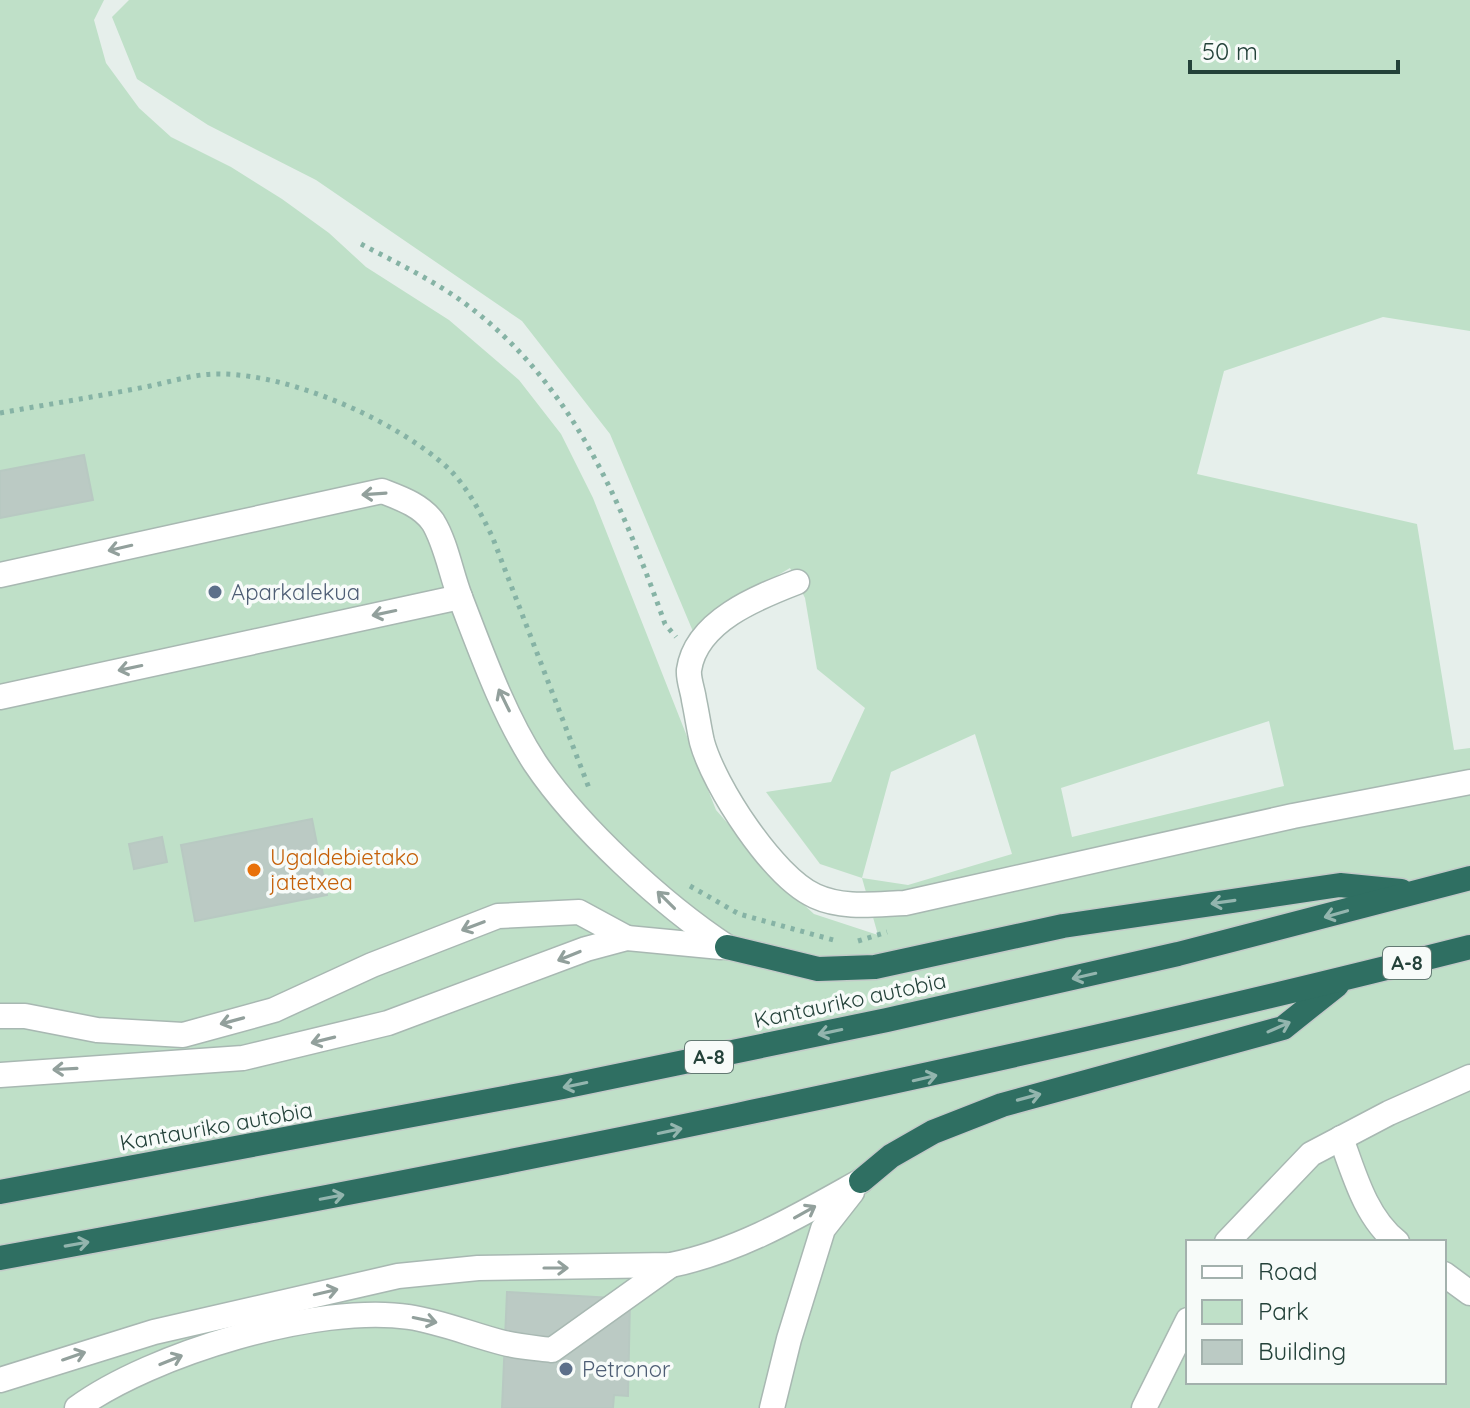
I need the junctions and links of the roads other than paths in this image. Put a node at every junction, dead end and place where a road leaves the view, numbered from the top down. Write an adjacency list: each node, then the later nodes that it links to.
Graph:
1 (0, 575): 3 (street, one-way to 1)
2 (797, 582): 5 (street)
3 (460, 597): 4 (street, one-way to 4); 9 (street, one-way to 3)
4 (0, 697)
5 (1470, 782)
6 (1470, 878): 7 (highway, Kantauriko autobia / A-8)
7 (1411, 892): 9 (highway, one-way to 9); 17 (highway, Kantauriko autobia / A-8, one-way to 17)
8 (627, 938): 9 (street); 12 (street, one-way to 12); 13 (street, one-way to 13)
9 (727, 947)
10 (1470, 947): 11 (highway, A-8)
11 (1344, 979): 16 (highway, one-way to 11); 20 (highway, A-8, one-way to 11)
12 (0, 1016)
13 (0, 1075)
14 (1470, 1077): 15 (street)
15 (1341, 1138): 18 (street); 19 (street)
16 (861, 1181): 21 (street, one-way to 16); 27 (street)
17 (0, 1192)
18 (1229, 1240)
19 (1394, 1240)
20 (0, 1258)
21 (671, 1265): 25 (street, one-way to 21); 26 (street, one-way to 21)
22 (1446, 1275): 23 (street)
23 (1470, 1293)
24 (1186, 1324): 28 (street)
25 (0, 1380)
26 (77, 1408)
27 (772, 1408)
28 (1144, 1408)

